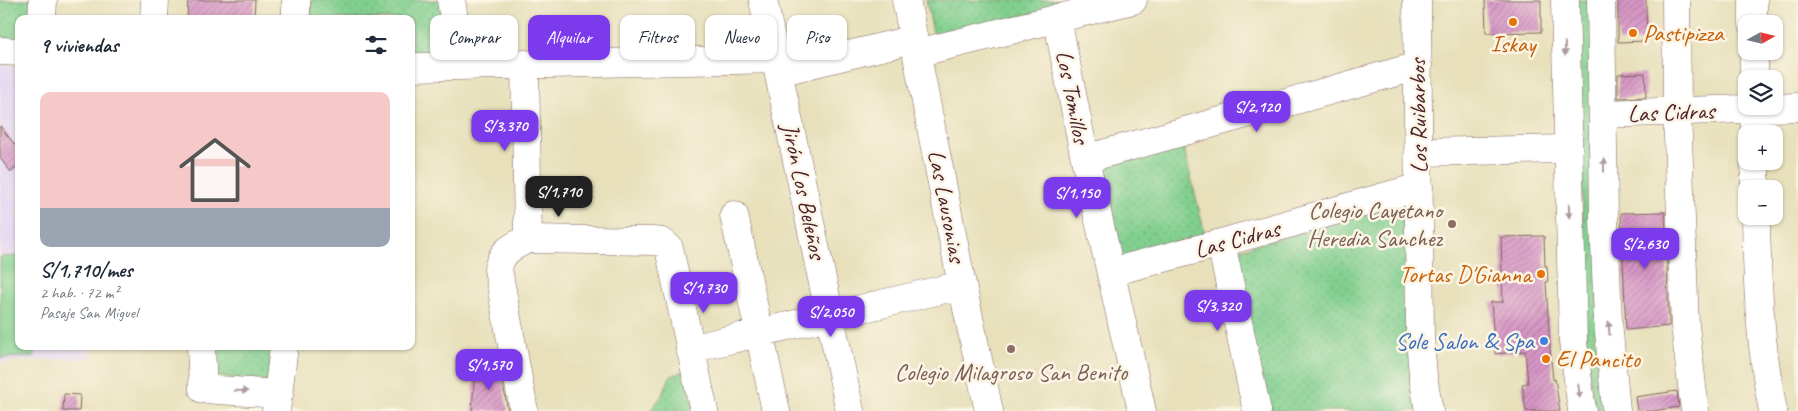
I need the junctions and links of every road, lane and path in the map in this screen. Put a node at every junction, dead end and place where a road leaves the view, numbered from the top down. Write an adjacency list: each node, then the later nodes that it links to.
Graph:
1 (43, 0): 13 (street)
2 (155, 0): 14 (street)
3 (296, 0): 15 (street)
4 (451, 0): 22 (street)
5 (763, 0): 23 (street, Jirón Los Beleños)
6 (906, 0): 18 (street, Las Lausonias)
7 (1133, 0): 17 (street)
8 (1417, 0): 24 (street, Los Ruibarbos)
9 (1564, 0): 30 (street, one-way to 30)
10 (1601, 0): 28 (street)
11 (1676, 0): 27 (street)
12 (1753, 0): 16 (street)
13 (42, 15)
14 (154, 15)
15 (296, 15)
16 (1753, 15)
17 (1057, 18): 18 (street); 32 (street, Los Tomillos)
18 (916, 46): 23 (street); 39 (street, Las Lausonias)
19 (0, 51): 20 (street)
20 (15, 52)
21 (524, 64): 22 (street); 23 (street); 36 (street)
22 (462, 65): 25 (street)
23 (777, 65): 40 (street, Jirón Los Beleños)
24 (1418, 66): 31 (street, Los Ruibarbos); 32 (street)
25 (415, 67)
26 (1798, 107): 29 (street, Las Cidras)
27 (1677, 111): 28 (street, Las Cidras); 29 (street, Las Cidras); 56 (street)
28 (1603, 114): 55 (street, one-way to 28)
29 (1755, 116)
30 (1567, 149): 31 (street); 54 (street, one-way to 54)
31 (1419, 152): 33 (street, Los Ruibarbos)
32 (1085, 159): 38 (street, Los Tomillos)
33 (1419, 187): 37 (street, Las Cidras); 53 (street, Los Ruibarbos)
34 (734, 215): 41 (street)
35 (1756, 225): 57 (street)
36 (528, 239): 42 (street); 46 (street)
37 (1221, 243): 38 (street, Las Cidras); 52 (street)
38 (1111, 272): 51 (street, Los Tomillos)
39 (962, 285): 40 (street); 50 (street, Las Lausonias)
40 (830, 316): 41 (street); 49 (street, Jirón Los Beleños)
41 (759, 332): 42 (street); 48 (street)
42 (690, 348): 47 (street)
43 (201, 350): 45 (street, one-way to 45)
44 (284, 350): 45 (street)
45 (278, 402)
46 (524, 411)
47 (704, 411)
48 (776, 411)
49 (850, 411)
50 (989, 411)
51 (1142, 411)
52 (1257, 411)
53 (1429, 411)
54 (1582, 411)
55 (1616, 411)
56 (1695, 411)
57 (1773, 411)

